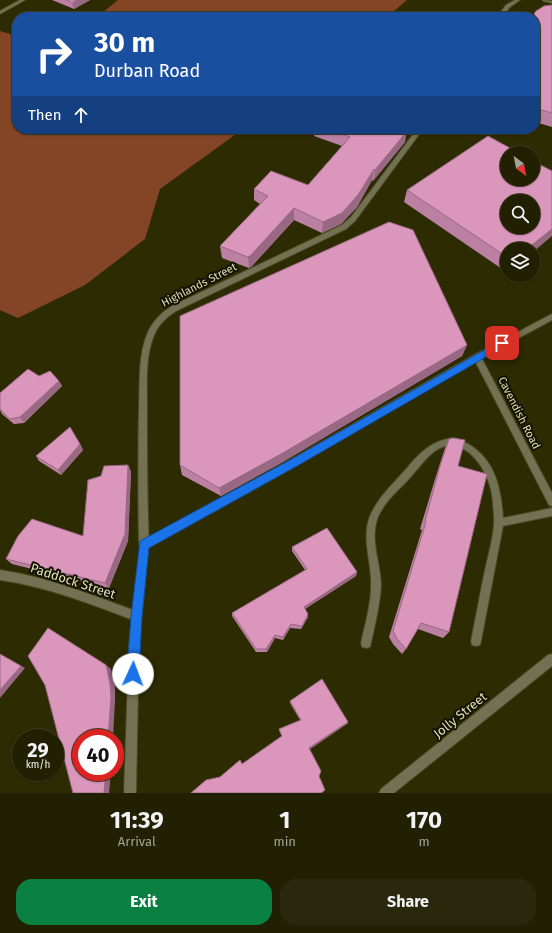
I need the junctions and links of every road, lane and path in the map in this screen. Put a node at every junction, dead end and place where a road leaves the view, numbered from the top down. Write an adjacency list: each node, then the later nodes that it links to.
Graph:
1 (23, 0): 6 (street)
2 (518, 0): 5 (street)
3 (545, 0): 4 (street)
4 (552, 2)
5 (503, 12)
6 (0, 13)
7 (416, 134): 13 (street, Highlands Street)
8 (552, 316): 9 (street)
9 (477, 357): 10 (street, Cavendish Road); 13 (street)
10 (552, 502)
11 (552, 512): 12 (street)
12 (499, 523): 16 (street); 17 (street)
13 (144, 545): 15 (street, Highlands Street)
14 (0, 575): 15 (street, Paddock Street)
15 (136, 616): 19 (street, Highlands Street)
16 (476, 641)
17 (366, 643)
18 (552, 659): 20 (street, Jolly Street)
19 (130, 793)
20 (385, 793)

